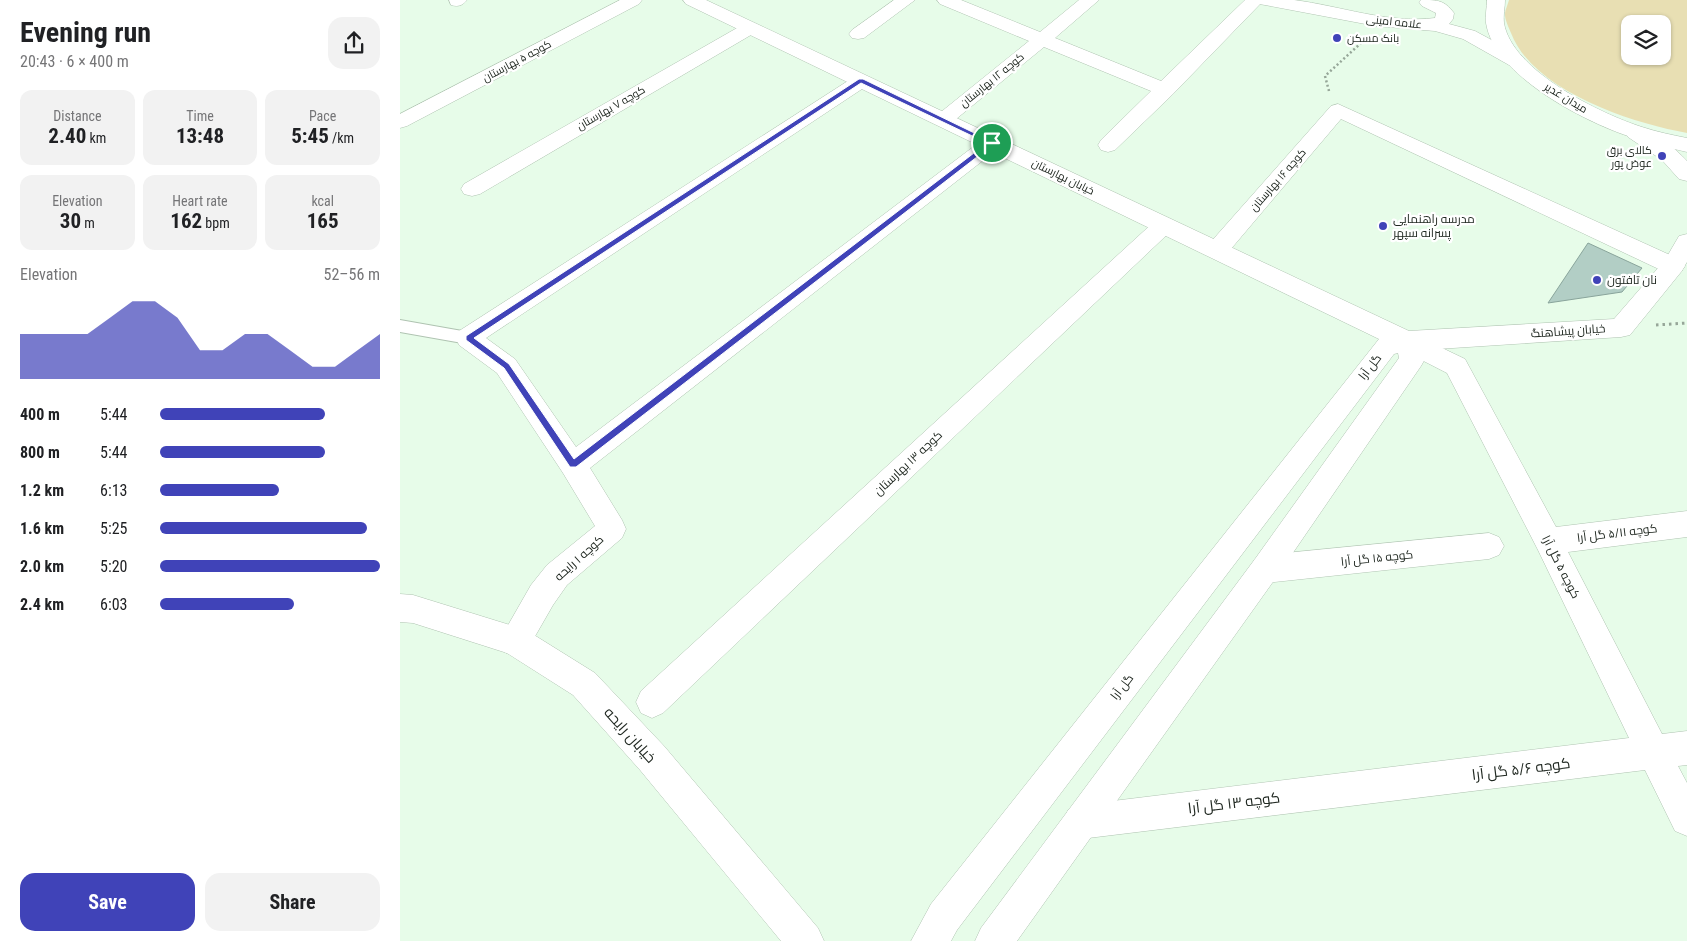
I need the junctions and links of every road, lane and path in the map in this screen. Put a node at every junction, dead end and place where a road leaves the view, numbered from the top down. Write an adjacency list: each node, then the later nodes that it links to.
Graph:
1 (633, 0): 21 (street, کوچه ۵ بهارستان)
2 (692, 0): 12 (street, خیابان بهارستان)
3 (906, 0): 13 (street)
4 (946, 0): 14 (street)
5 (1090, 0): 14 (street, کوچه ۱۲ بهارستان)
6 (1255, 0): 18 (street)
7 (1265, 0): 11 (street, علامه امینی)
8 (1449, 0): 10 (street, علامه امینی)
9 (1496, 0): 16 (street, میدان غدیر)
10 (1421, 1): 11 (street)
11 (1423, 25): 16 (street, علامه امینی)
12 (750, 28): 17 (street, خیابان بهارستان); 27 (street, کوچه ۷ بهارستان)
13 (858, 34)
14 (1041, 40): 18 (street); 20 (street, کوچه ۱۲ بهارستان)
15 (1360, 43): 19 (path)
16 (1516, 61): 22 (street, میدان غدیر)
17 (861, 81): 20 (street, خیابان بهارستان); 33 (street)
18 (1166, 90): 24 (street)
19 (1338, 110): 30 (street, کوچه ۱۶ بهارستان); 31 (street)
20 (943, 120): 23 (street, خیابان بهارستان)
21 (400, 122)
22 (1635, 132): 25 (street, میدان غدیر); 26 (street)
23 (992, 143): 28 (street, خیابان بهارستان); 35 (street)
24 (1108, 144)
25 (1687, 145)
26 (1687, 174)
27 (472, 189)
28 (1164, 225): 30 (street, خیابان بهارستان); 42 (street, کوچه ۱۳ بهارستان)
29 (1687, 242): 31 (street, خیابان پیشاهنگ)
30 (1217, 250): 34 (street, خیابان بهارستان)
31 (1673, 266): 34 (street, خیابان پیشاهنگ)
32 (400, 326): 33 (lane)
33 (468, 338): 35 (street, کوچه ۱ رایحه)
34 (1407, 341): 37 (street, کوچه ۵ گل آرا); 39 (street); 49 (street, گل آرا)
35 (573, 465): 41 (street, کوچه ۱ رایحه)
36 (1687, 524): 37 (street, کوچه ۵/۱۱ گل آرا)
37 (1548, 541): 44 (street, کوچه ۵ گل آرا)
38 (1489, 546): 39 (street, کوچه ۱۵ گل آرا)
39 (1264, 569): 47 (street)
40 (400, 608): 41 (street, خیابان رایحه)
41 (515, 641): 48 (street, خیابان رایحه)
42 (652, 702)
43 (1687, 748): 44 (street, کوچه ۵/۶ گل آرا)
44 (1654, 753): 45 (street, کوچه ۵/۶ گل آرا); 46 (street, کوچه ۵ گل آرا)
45 (1388, 785): 47 (street, کوچه ۱۳ گل آرا)
46 (1687, 819)
47 (1080, 822): 50 (street)
48 (805, 941)
49 (930, 941)
50 (994, 941)

